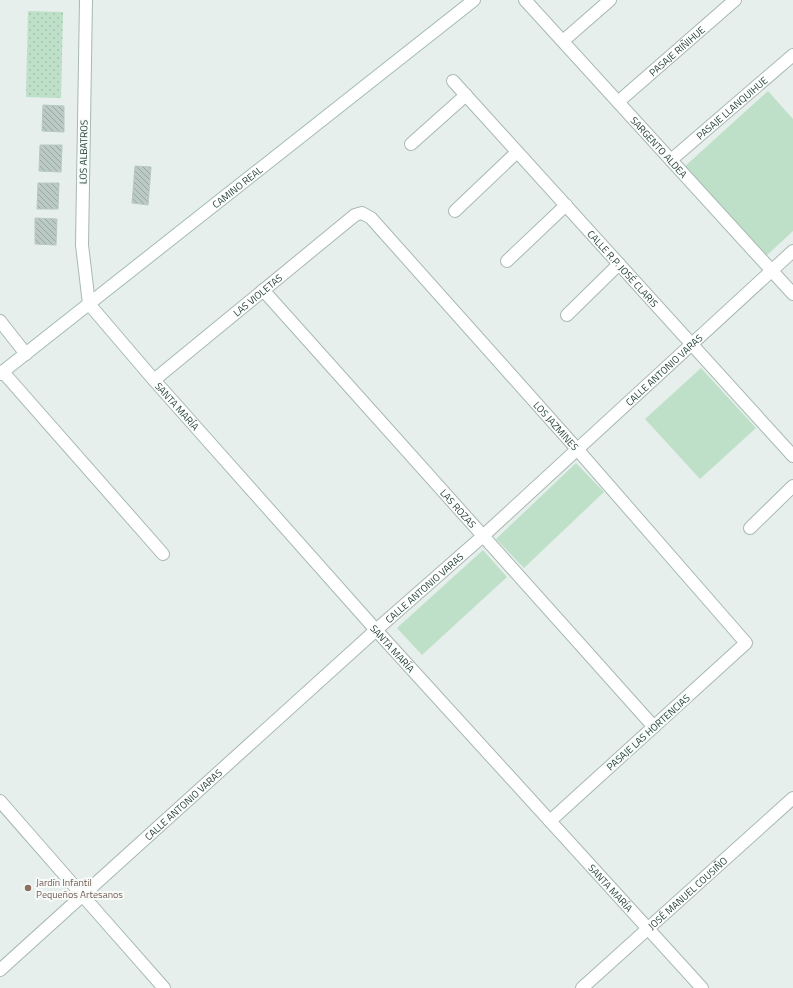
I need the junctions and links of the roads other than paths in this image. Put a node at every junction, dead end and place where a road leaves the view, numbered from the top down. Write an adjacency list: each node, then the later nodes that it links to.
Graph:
1 (86, 0): 23 (street, LOS ALBATROS)
2 (474, 0): 23 (street, CAMINO REAL)
3 (525, 0): 6 (street, SARGENTO ALDEA)
4 (610, 0): 6 (street)
5 (735, 0): 10 (street, PASAJE RIÑIHUE)
6 (563, 41): 10 (street, SARGENTO ALDEA)
7 (793, 55): 13 (street, PASAJE LLANQUIHUE)
8 (453, 81): 9 (street, CALLE R.P. JOSÉ CLARIS)
9 (466, 95): 11 (street); 12 (street, CALLE R.P. JOSÉ CLARIS)
10 (618, 102): 13 (street, SARGENTO ALDEA)
11 (411, 144)
12 (517, 152): 14 (street, CALLE R.P. JOSÉ CLARIS); 15 (street)
13 (671, 160): 20 (street, SARGENTO ALDEA)
14 (566, 205): 18 (street); 19 (street, CALLE R.P. JOSÉ CLARIS)
15 (455, 211)
16 (362, 213): 21 (street, LAS VIOLETAS); 30 (street, LOS JAZMINES)
17 (793, 251): 20 (street, CALLE ANTONIO VARAS)
18 (508, 261)
19 (619, 264): 24 (street); 26 (street, CALLE R.P. JOSÉ CLARIS)
20 (772, 271): 22 (street, SARGENTO ALDEA); 26 (street, CALLE ANTONIO VARAS)
21 (263, 290): 29 (street, LAS VIOLETAS); 34 (street, LAS ROZAS)
22 (793, 294)
23 (90, 304): 27 (street, CAMINO REAL); 29 (street, SANTA MARÍA)
24 (567, 315)
25 (0, 321): 27 (street)
26 (692, 344): 30 (street, CALLE ANTONIO VARAS); 31 (street, CALLE R.P. JOSÉ CLARIS)
27 (26, 354): 28 (street, CAMINO REAL)
28 (2, 373): 35 (street)
29 (154, 380): 36 (street, SANTA MARÍA)
30 (577, 449): 34 (street, CALLE ANTONIO VARAS); 37 (street, LOS JAZMINES)
31 (793, 456)
32 (793, 486): 33 (street)
33 (750, 528)
34 (483, 536): 36 (street, CALLE ANTONIO VARAS); 38 (street, LAS ROZAS)
35 (163, 554)
36 (376, 630): 41 (street, SANTA MARÍA); 42 (street, CALLE ANTONIO VARAS)
37 (746, 643): 38 (street, PASAJE LAS HORTENCIAS)
38 (654, 727): 41 (street, PASAJE LAS HORTENCIAS)
39 (793, 798): 43 (street, JOSÉ MANUEL COUSIÑO)
40 (0, 801): 42 (street)
41 (550, 821): 43 (street, SANTA MARÍA)
42 (83, 896): 44 (street, CALLE ANTONIO VARAS); 45 (street)
43 (648, 929): 46 (street, JOSÉ MANUEL COUSIÑO); 47 (street, SANTA MARÍA)
44 (0, 970)
45 (164, 988)
46 (582, 988)
47 (702, 988)

